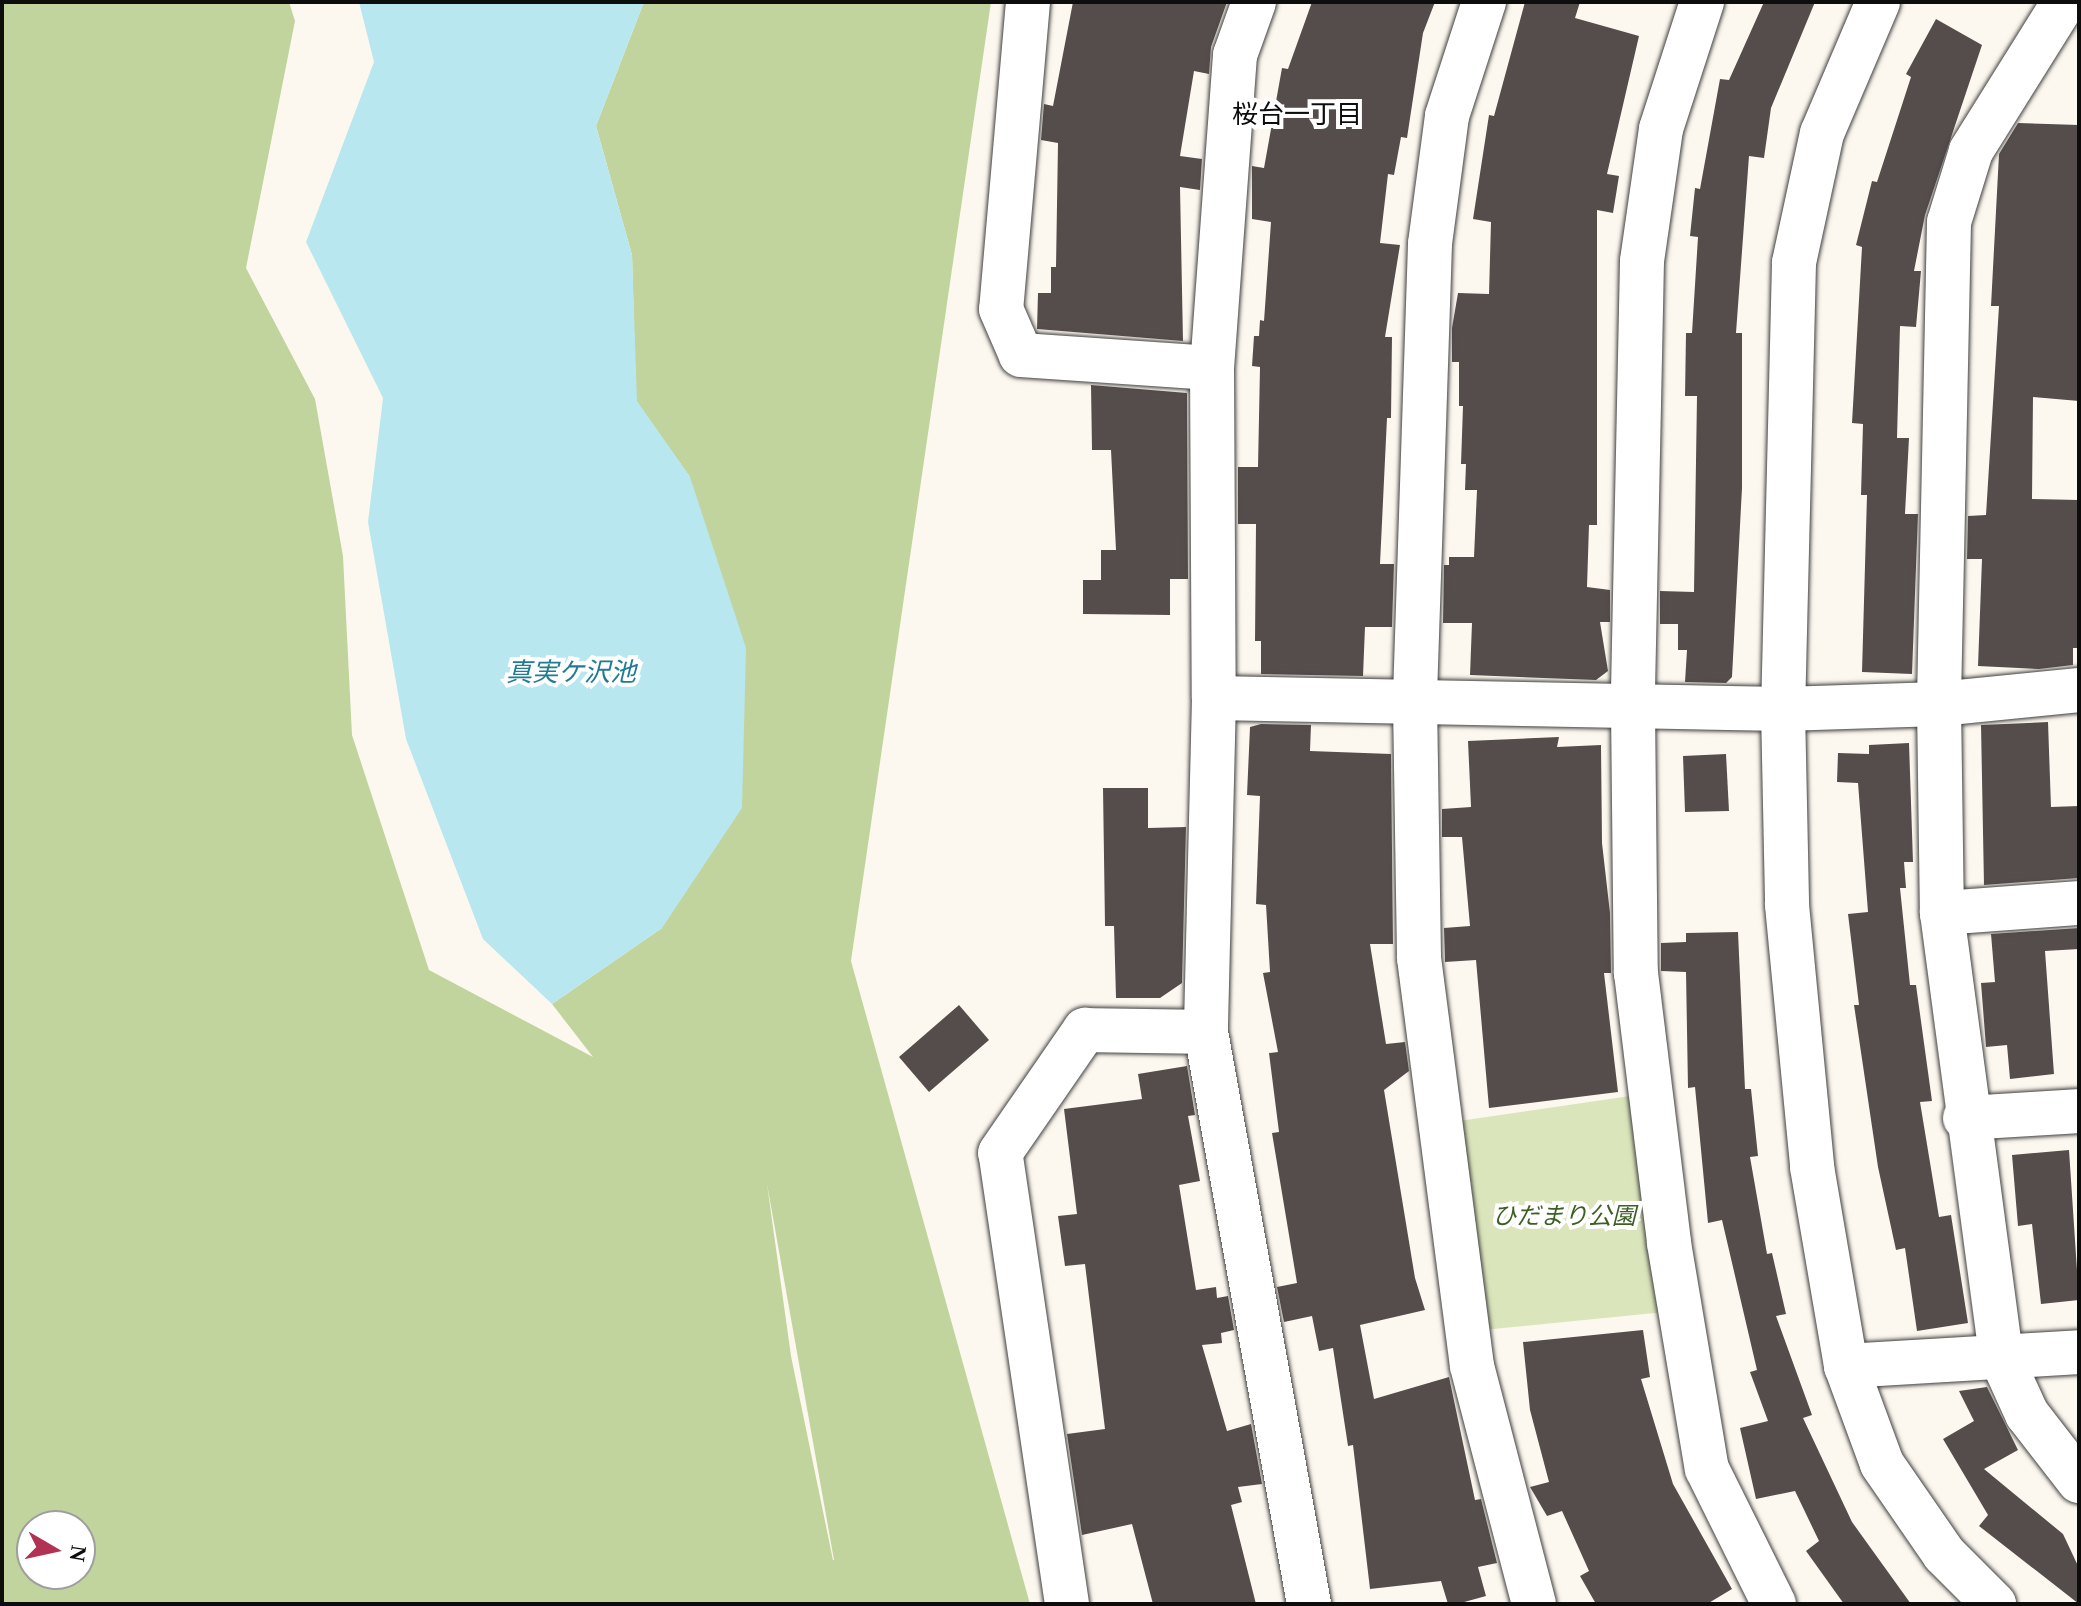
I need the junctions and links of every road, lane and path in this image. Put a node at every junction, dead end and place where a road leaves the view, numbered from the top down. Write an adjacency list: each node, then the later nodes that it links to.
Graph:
1 (1028, 2): 7 (street)
2 (1254, 2): 7 (street)
3 (1484, 2): 10 (street)
4 (1702, 2): 12 (street)
5 (1878, 2): 13 (street)
6 (2064, 2): 11 (street)
7 (1212, 368): 9 (street)
8 (2079, 690): 11 (street)
9 (1214, 698): 10 (street); 16 (street)
10 (1415, 702): 12 (street); 25 (street)
11 (1939, 704): 13 (street); 15 (street)
12 (1633, 708): 13 (street); 26 (street)
13 (1783, 709): 21 (street)
14 (2079, 903): 15 (street)
15 (1942, 913): 18 (street)
16 (1206, 1032): 23 (street); 24 (street)
17 (2079, 1111): 18 (street)
18 (1965, 1118): 20 (street)
19 (2079, 1352): 20 (street)
20 (2001, 1357): 21 (street); 22 (street)
21 (1846, 1366): 27 (street)
22 (2079, 1481)
23 (1067, 1604)
24 (1309, 1604)
25 (1534, 1604)
26 (1774, 1604)
27 (1994, 1604)

